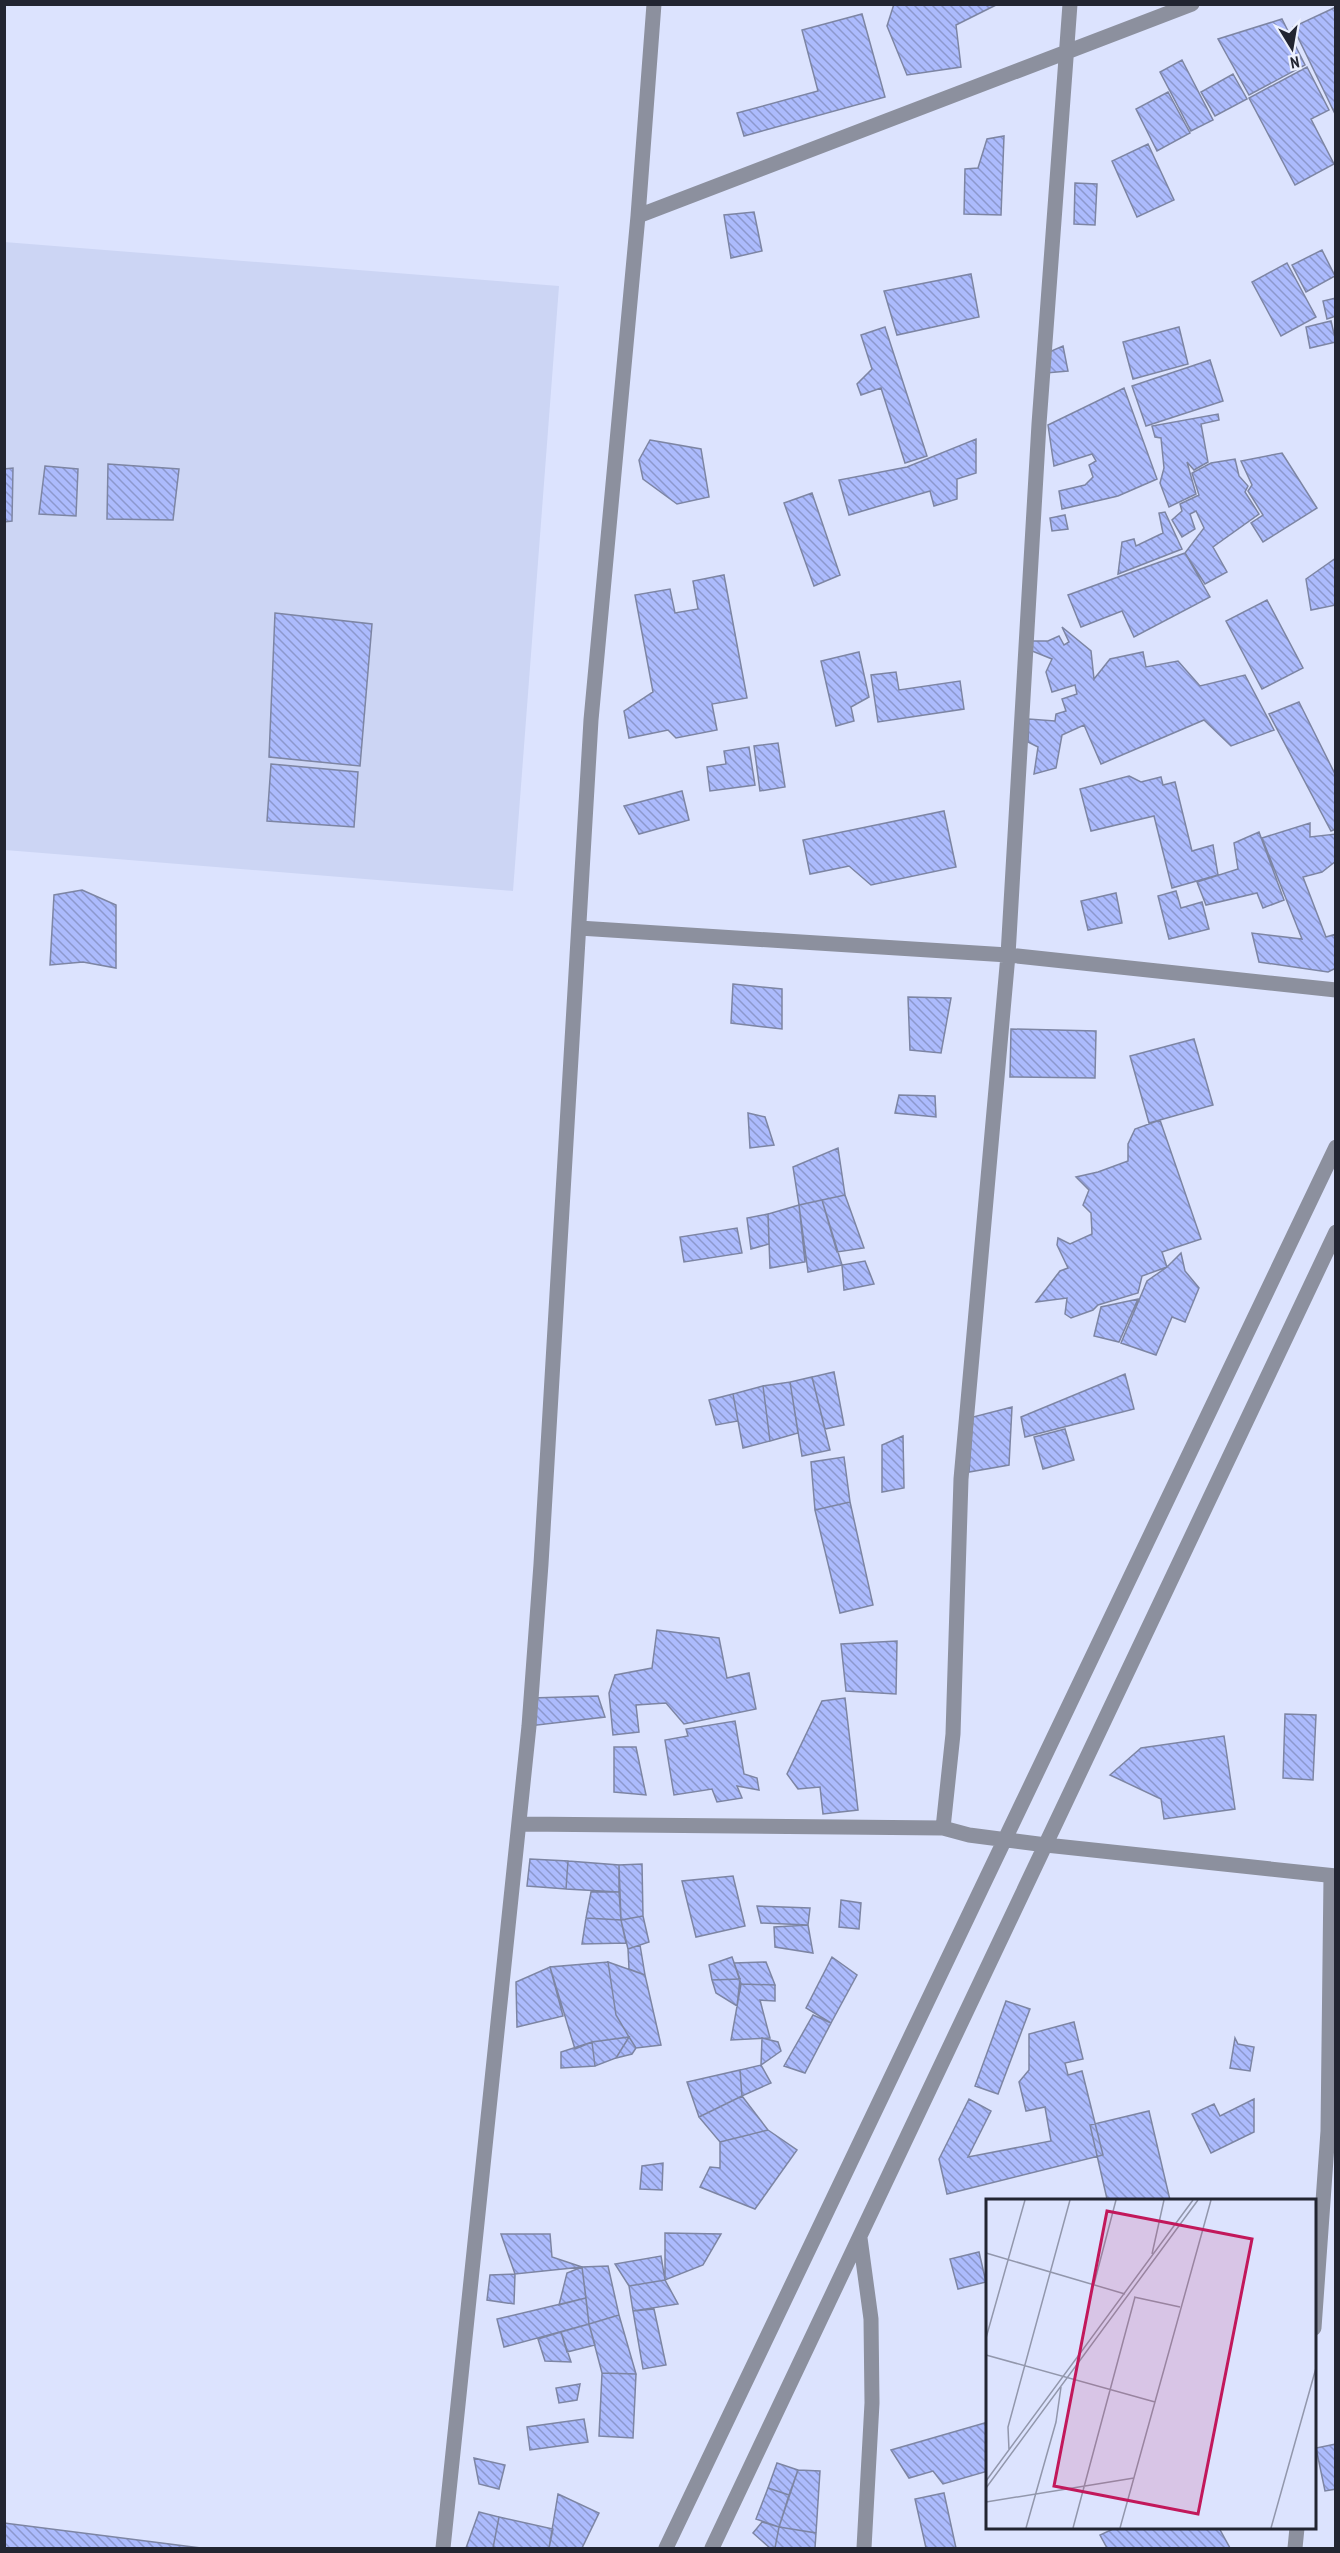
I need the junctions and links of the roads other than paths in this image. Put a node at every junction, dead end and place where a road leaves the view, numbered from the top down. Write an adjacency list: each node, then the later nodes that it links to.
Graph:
1 (654, 4): 5 (street)
2 (1070, 4): 4 (street)
3 (1192, 4): 4 (street)
4 (1067, 51): 5 (street); 7 (street)
5 (638, 216): 6 (street)
6 (579, 928): 7 (street); 11 (street)
7 (1008, 955): 8 (street); 12 (street)
8 (1335, 990)
9 (1335, 1147): 13 (street)
10 (1335, 1232): 14 (street)
11 (521, 1824): 12 (street); 19 (street)
12 (943, 1828): 13 (street)
13 (1004, 1839): 14 (street); 20 (street)
14 (1046, 1845): 15 (street); 16 (street)
15 (1333, 1876): 17 (street)
16 (860, 2238): 21 (street); 22 (street)
17 (1316, 2300)
18 (1297, 2529): 23 (street)
19 (443, 2548)
20 (666, 2548)
21 (712, 2548)
22 (864, 2548)
23 (1295, 2548)

